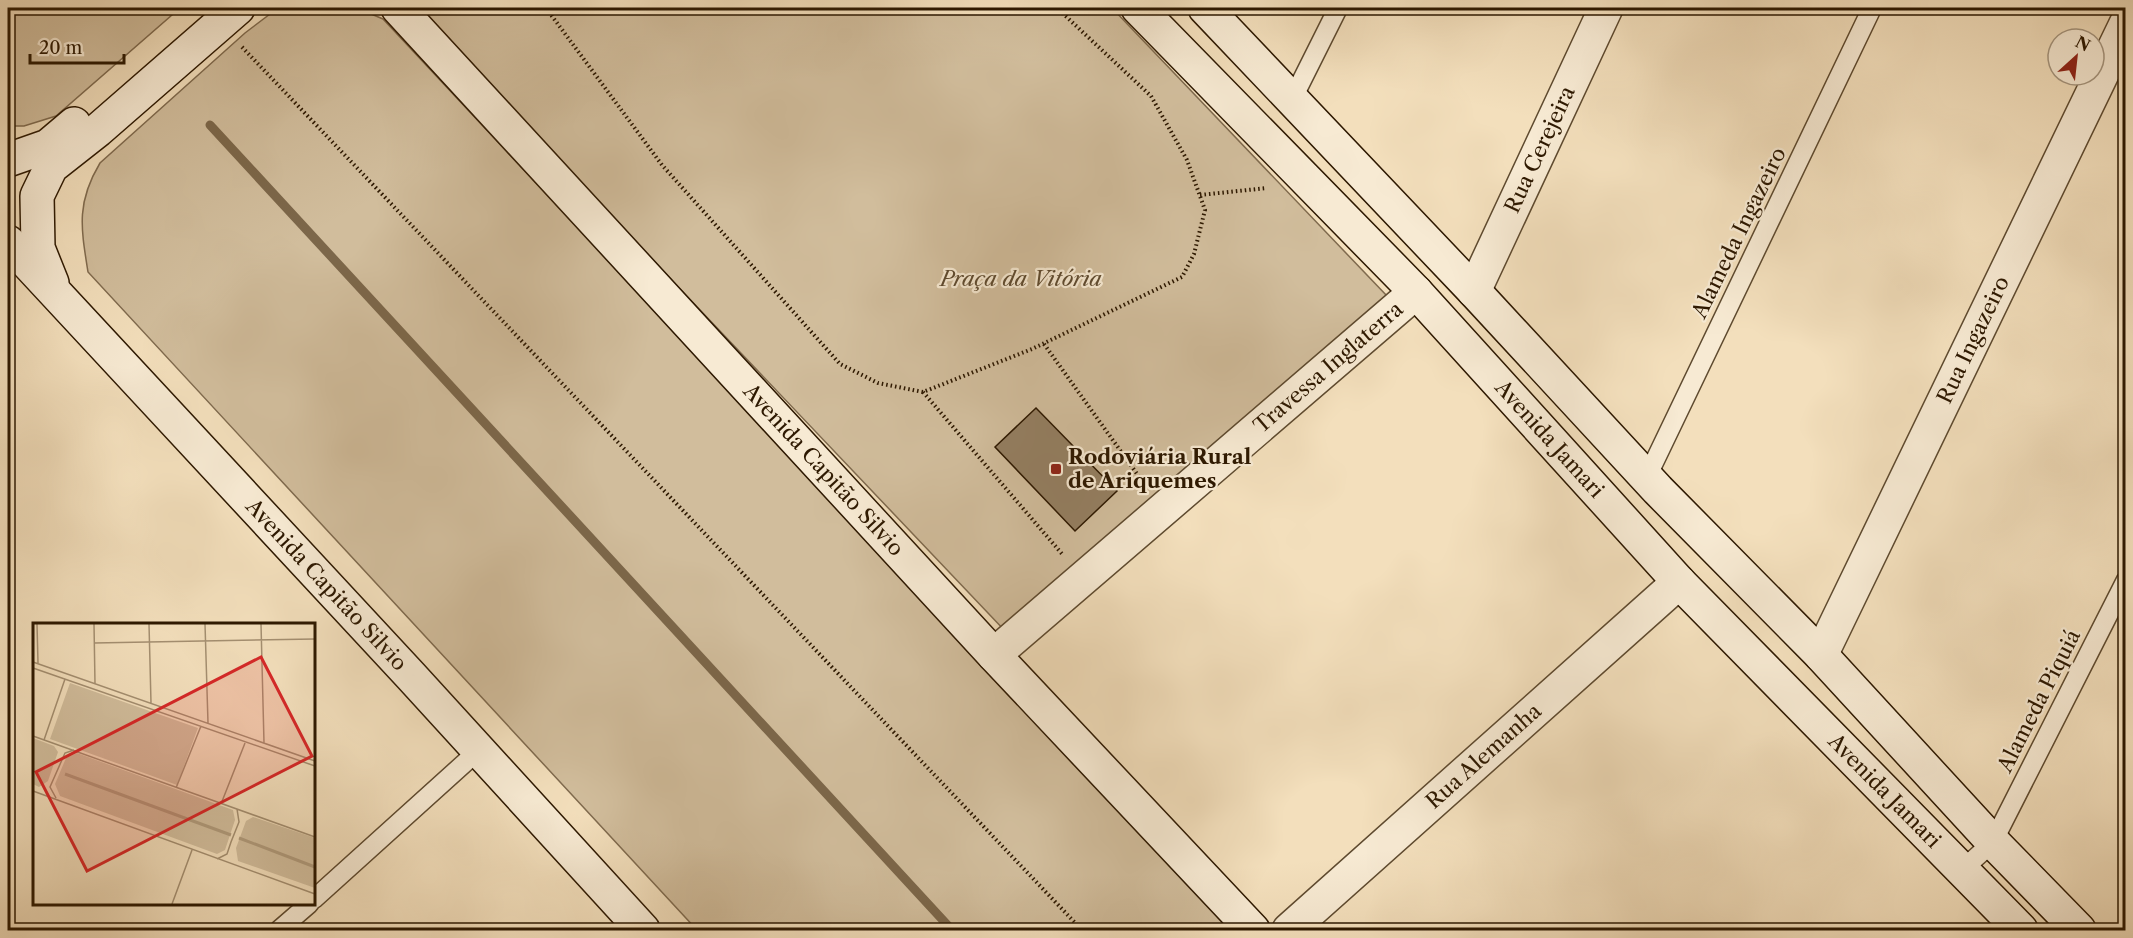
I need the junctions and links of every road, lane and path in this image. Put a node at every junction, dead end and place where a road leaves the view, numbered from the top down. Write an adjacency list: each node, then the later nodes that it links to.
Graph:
1 (398, 8): 27 (main road, Avenida Capitão Silvio)
2 (546, 8): 20 (path)
3 (1057, 8): 14 (path)
4 (1138, 8): 13 (main road, Avenida Jamari)
5 (1205, 8): 11 (main road, Avenida Jamari)
6 (1338, 8): 11 (lane)
7 (1606, 8): 16 (main road, Rua Cerejeira)
8 (1872, 8): 21 (lane, Alameda Ingazeiro)
9 (222, 13): 12 (main road); 17 (main road); 36 (path)
10 (2126, 24): 28 (main road, Rua Ingazeiro)
11 (1292, 100): 16 (main road, Avenida Jamari)
12 (8, 160)
13 (1310, 183): 14 (path); 18 (main road, Avenida Jamari)
14 (1200, 195): 19 (path)
15 (8, 242): 17 (main road, Avenida Capitão Silvio)
16 (1474, 291): 21 (main road, Avenida Jamari)
17 (56, 292): 29 (main road, Avenida Capitão Silvio)
18 (1416, 292): 22 (main road, Travessa Inglaterra); 23 (main road, Avenida Jamari)
19 (1044, 344): 20 (path); 22 (path)
20 (923, 392): 24 (path)
21 (1652, 484): 23 (main road); 28 (main road, Avenida Jamari)
22 (1163, 510): 24 (main road, Travessa Inglaterra)
23 (1622, 520): 26 (main road, Avenida Jamari)
24 (1083, 579): 27 (main road, Travessa Inglaterra)
25 (2126, 580): 30 (lane, Alameda Piquiá)
26 (1679, 582): 31 (main road, Avenida Jamari); 38 (main road, Rua Alemanha)
27 (994, 655): 37 (main road, Avenida Capitão Silvio)
28 (1821, 655): 30 (main road, Avenida Jamari)
29 (478, 750): 32 (lane); 35 (main road, Avenida Capitão Silvio)
30 (1993, 842): 31 (lane); 40 (main road, Avenida Jamari)
31 (1962, 870): 39 (main road, Avenida Jamari)
32 (315, 898)
33 (307, 905): 34 (lane)
34 (279, 930)
35 (643, 930)
36 (1082, 930)
37 (1253, 930)
38 (1289, 930)
39 (2021, 930)
40 (2079, 930)

